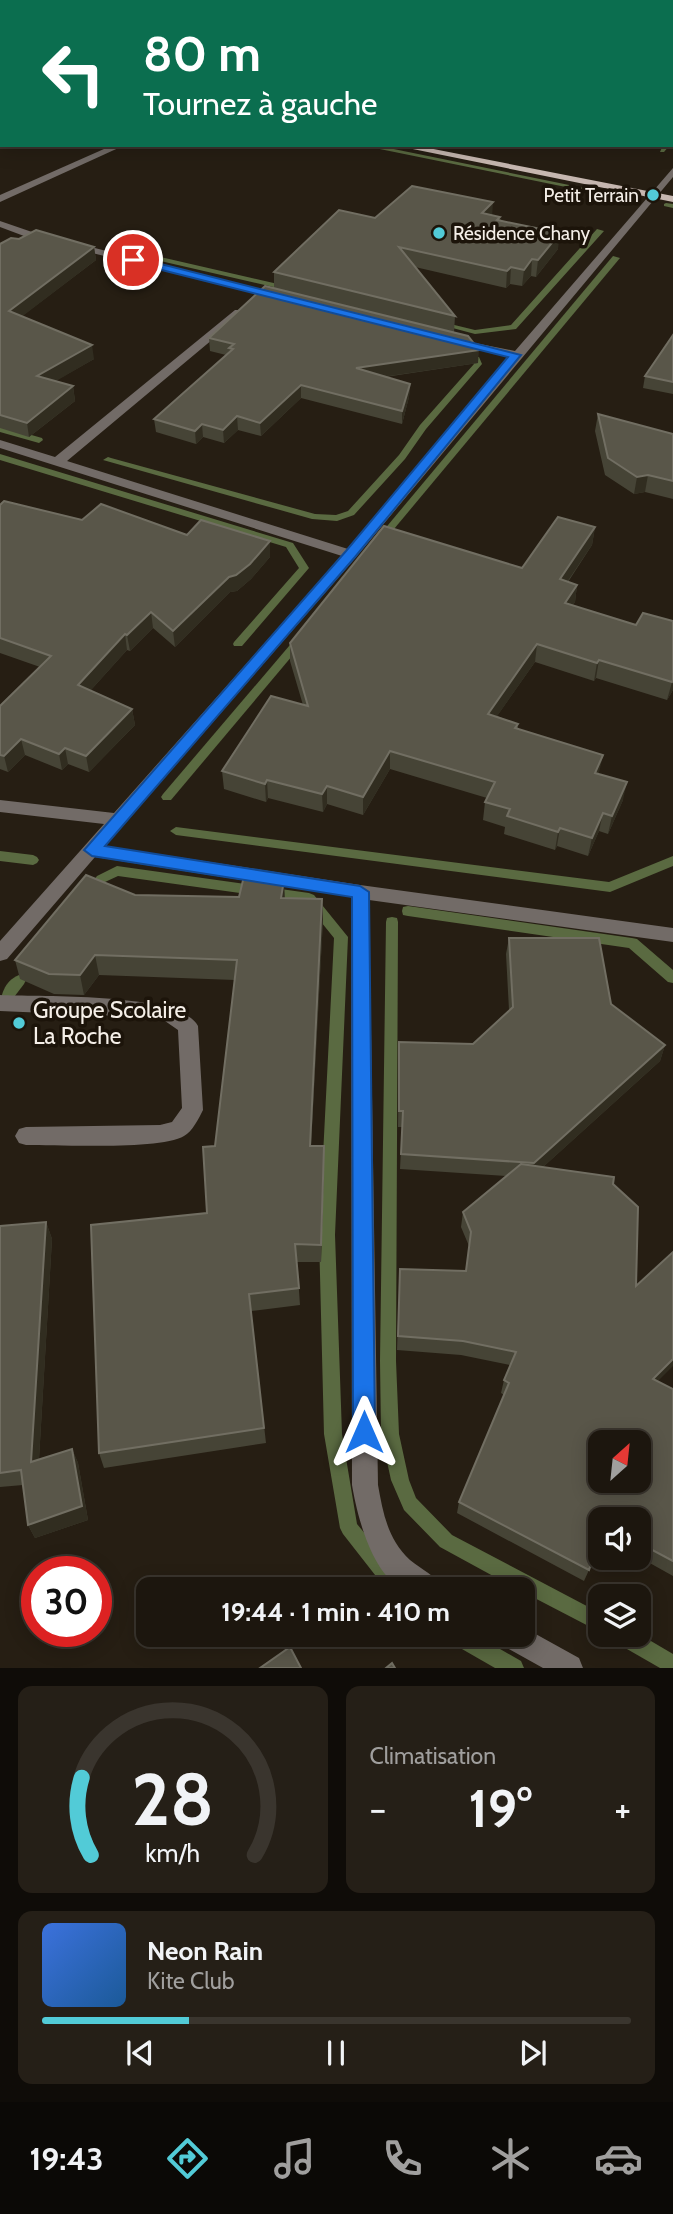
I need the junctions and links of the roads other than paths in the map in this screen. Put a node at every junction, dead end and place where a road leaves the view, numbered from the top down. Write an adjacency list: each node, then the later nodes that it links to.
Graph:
1 (117, 147): 5 (street)
2 (407, 147): 4 (main road)
3 (673, 171): 4 (street)
4 (653, 195): 6 (main road); 11 (street)
5 (0, 199)
6 (673, 199)
7 (0, 224): 8 (street)
8 (264, 292): 9 (street); 13 (street)
9 (290, 299)
10 (436, 335): 11 (street)
11 (515, 355): 14 (street)
12 (0, 444): 13 (street)
13 (57, 462): 14 (street)
14 (351, 554): 16 (street)
15 (0, 806): 16 (street)
16 (118, 820): 17 (street)
17 (92, 850): 18 (street); 20 (street)
18 (360, 892): 19 (street); 23 (street)
19 (673, 935)
20 (0, 954)
21 (0, 1003): 22 (street)
22 (26, 1136)
23 (415, 1577)
24 (533, 1647): 25 (street)
25 (569, 1668)

